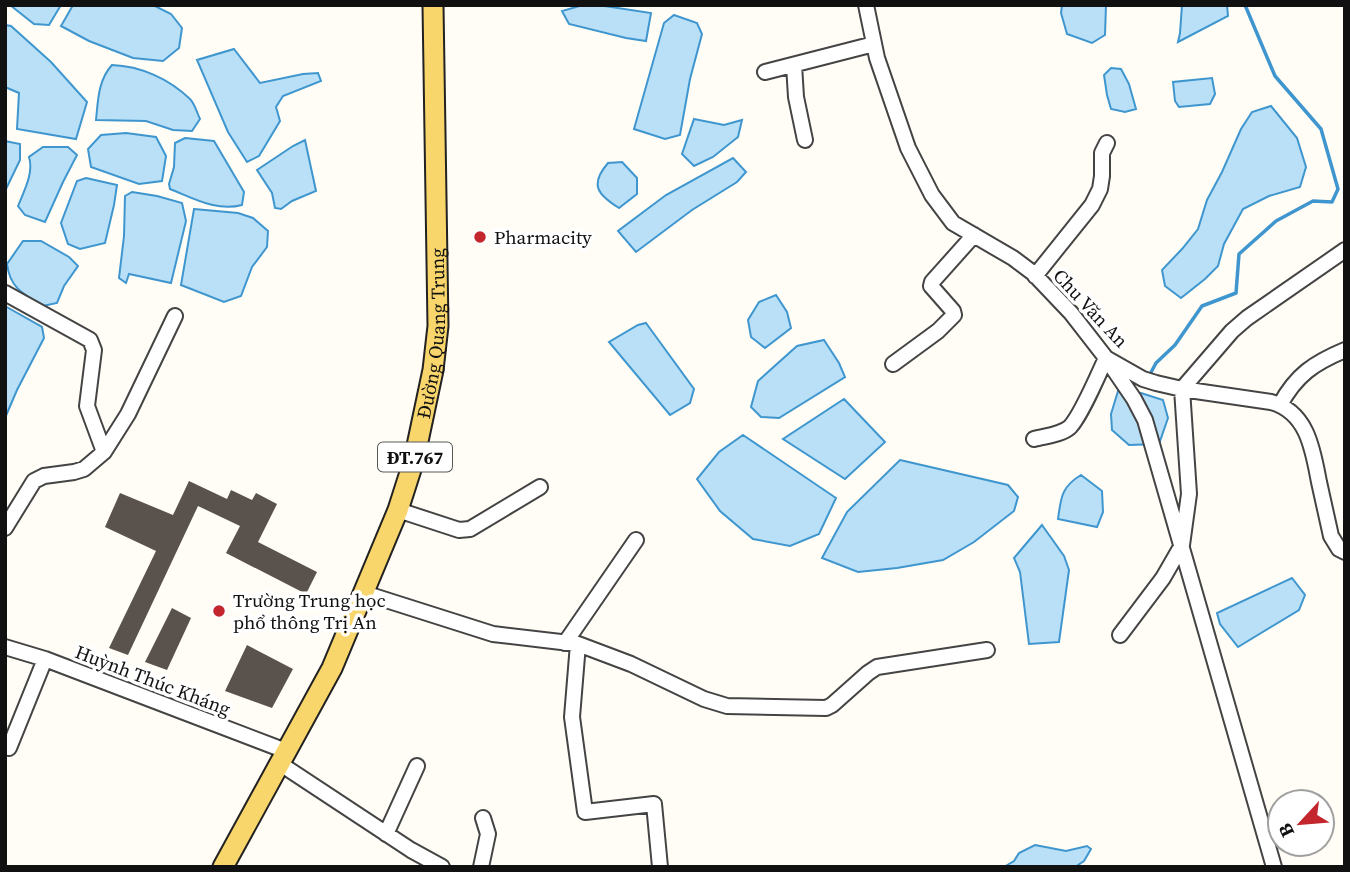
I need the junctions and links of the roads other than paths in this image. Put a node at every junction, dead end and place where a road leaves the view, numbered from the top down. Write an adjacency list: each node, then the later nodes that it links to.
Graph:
1 (433, 5): 21 (main road, Đường Quang Trung / ĐT.767)
2 (866, 5): 3 (street, Chu Văn An)
3 (874, 44): 4 (street); 8 (street, Chu Văn An)
4 (794, 65): 5 (street); 6 (street)
5 (765, 72)
6 (805, 141)
7 (1107, 143): 10 (street)
8 (974, 235): 10 (street, Chu Văn An); 15 (street)
9 (1345, 250): 16 (street)
10 (1035, 276): 14 (street, Chu Văn An)
11 (5, 293): 19 (street)
12 (175, 316): 19 (street)
13 (1345, 350): 17 (street)
14 (1106, 358): 16 (street, Chu Văn An); 18 (street); 24 (street)
15 (893, 364)
16 (1182, 389): 17 (street, Chu Văn An); 24 (street)
17 (1280, 405): 25 (street)
18 (1034, 439)
19 (104, 452): 22 (street)
20 (540, 487): 21 (street)
21 (398, 510): 26 (main road, Đường Quang Trung / ĐT.767)
22 (5, 528)
23 (636, 540): 28 (street)
24 (1182, 545): 27 (street); 41 (street)
25 (1345, 552)
26 (364, 593): 28 (street); 33 (main road, Đường Quang Trung / ĐT.767)
27 (1120, 635)
28 (572, 644): 30 (street); 40 (street)
29 (5, 647): 31 (street, Huỳnh Thúc Kháng)
30 (987, 650)
31 (46, 659): 32 (street); 33 (street, Huỳnh Thúc Kháng)
32 (9, 748)
33 (283, 757): 36 (street, Huỳnh Thúc Kháng); 37 (main road, Đường Quang Trung / ĐT.767)
34 (417, 766): 36 (street)
35 (483, 818): 39 (street)
36 (386, 834): 38 (street, Huỳnh Thúc Kháng)
37 (223, 867)
38 (442, 867)
39 (481, 867)
40 (660, 867)
41 (1274, 867)

